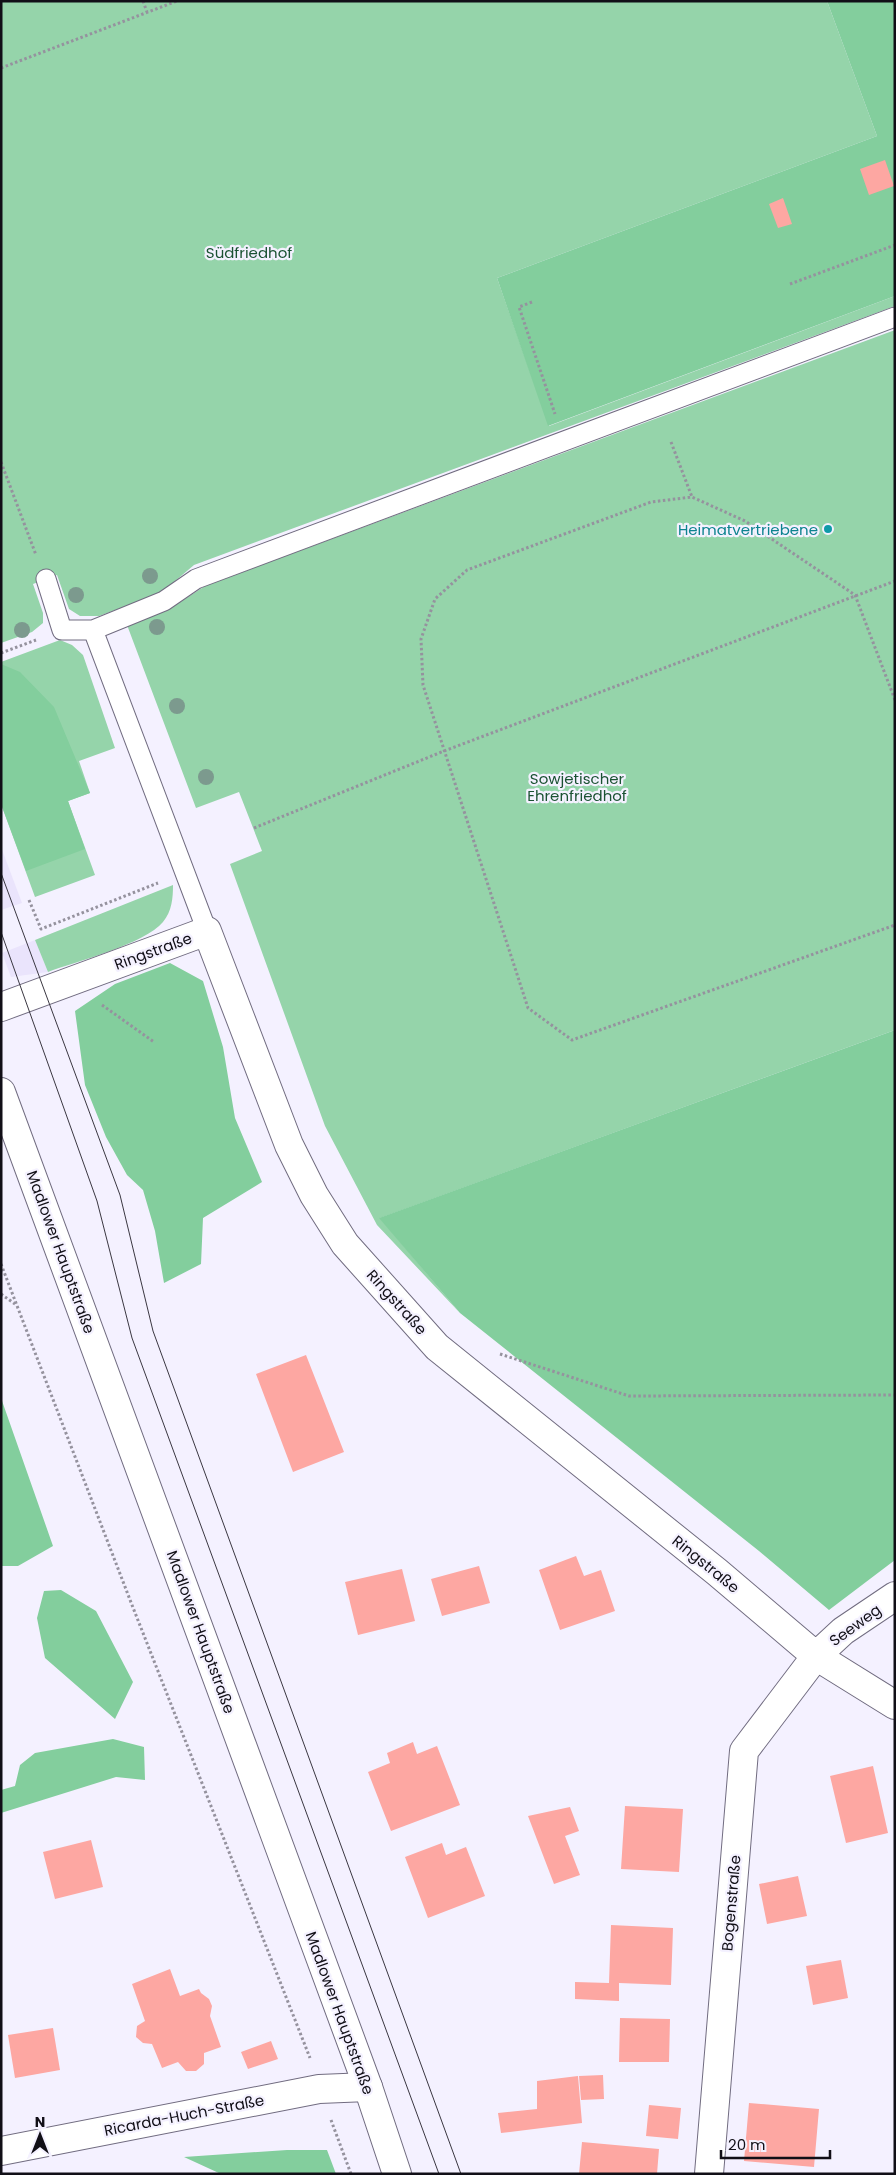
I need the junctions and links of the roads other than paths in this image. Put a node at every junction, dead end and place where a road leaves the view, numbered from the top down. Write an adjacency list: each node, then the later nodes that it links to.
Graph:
1 (895, 317): 3 (lane)
2 (46, 579): 3 (lane)
3 (93, 630): 4 (lane)
4 (207, 931): 5 (street, Ringstraße); 8 (street, Ringstraße)
5 (1, 1007)
6 (1, 1092): 10 (street, Madlower Hauptstraße)
7 (895, 1596): 8 (street, Seeweg)
8 (816, 1656): 9 (street, Ringstraße); 13 (street, Bogenstraße)
9 (895, 1705)
10 (368, 2086): 11 (street, Ricarda-Huch-Straße); 12 (street, Madlower Hauptstraße)
11 (1, 2151)
12 (397, 2174)
13 (709, 2174)

